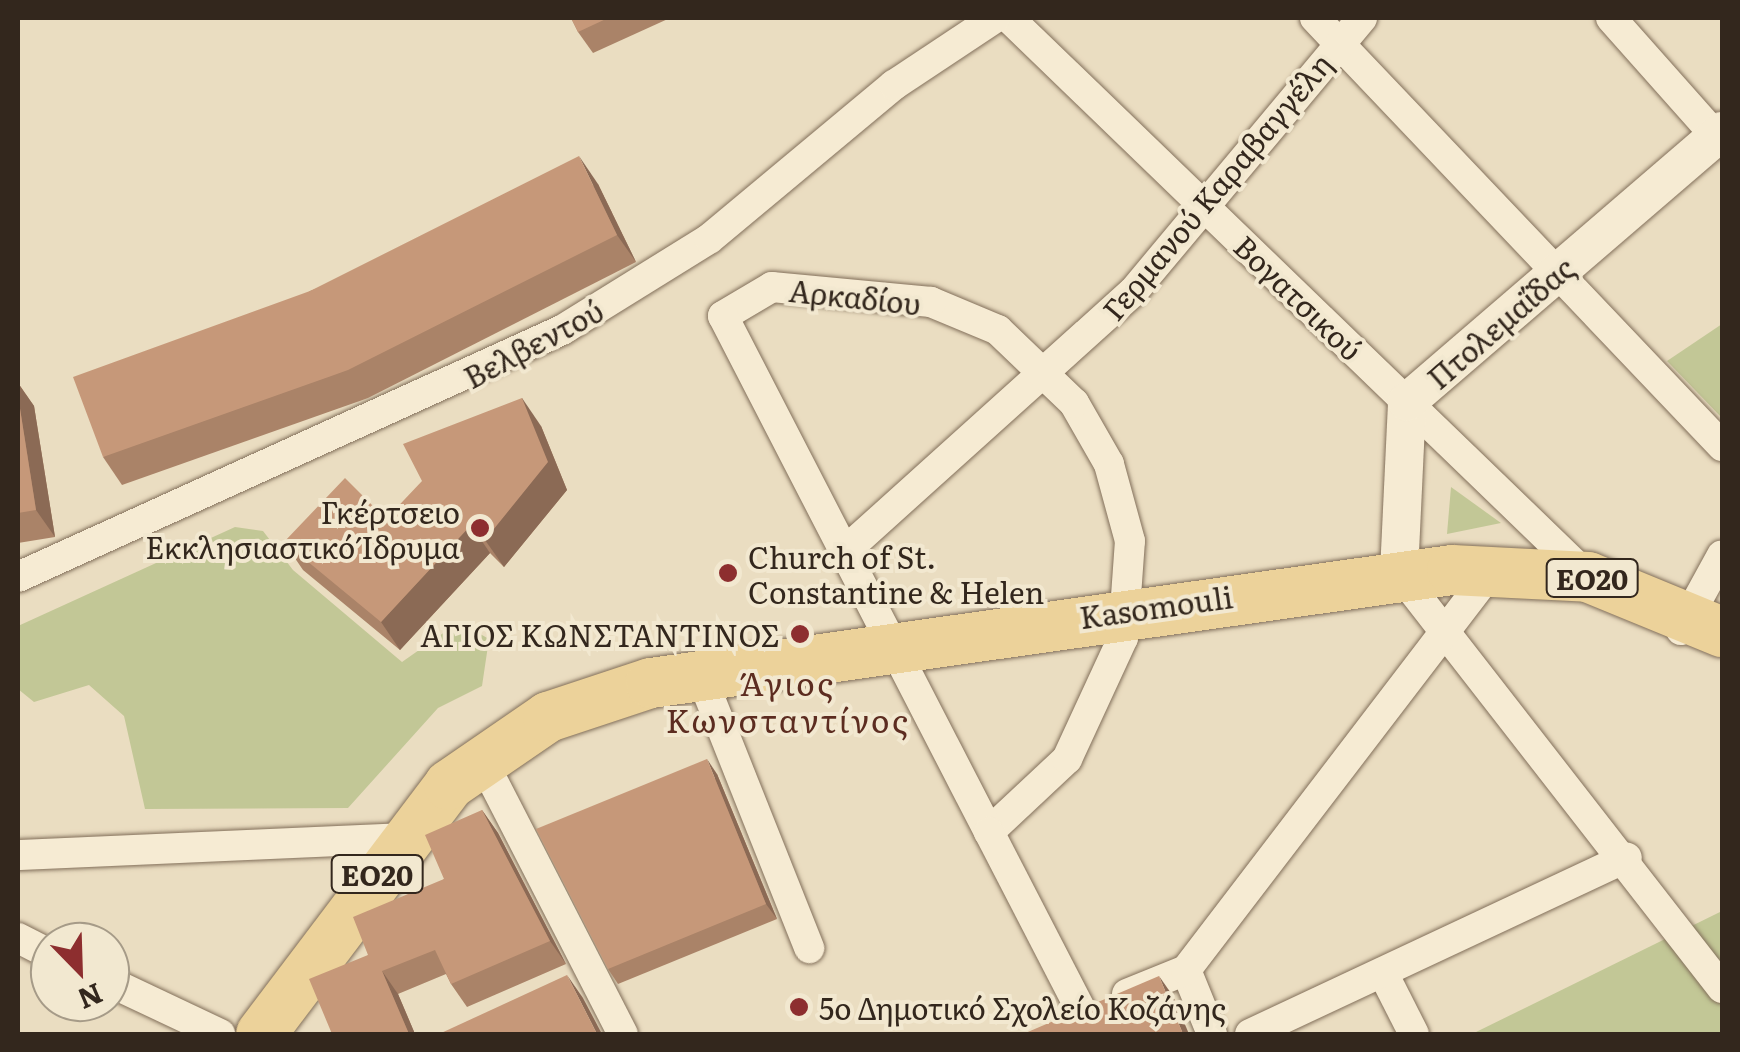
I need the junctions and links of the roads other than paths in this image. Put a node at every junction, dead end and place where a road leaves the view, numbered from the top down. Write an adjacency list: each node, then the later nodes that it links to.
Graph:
1 (994, 18): 17 (street, Βελβεντού)
2 (1009, 18): 8 (street, Βογατσικού)
3 (1316, 18): 6 (street)
4 (1362, 18): 6 (street, Γερμανού Καραβαγγέλη)
5 (1611, 18): 7 (street)
6 (1337, 40): 8 (street, Γερμανού Καραβαγγέλη); 9 (street)
7 (1720, 137): 9 (street, Πτολεμαΐδας)
8 (1206, 208): 10 (street, Γερμανού Καραβαγγέλη); 11 (street, Βογατσικού)
9 (1558, 273): 11 (street, Πτολεμαΐδας); 12 (street)
10 (1049, 376): 13 (street, Γερμανού Καραβαγγέλη); 13 (street, Αρκαδίου); 19 (street, Αρκαδίου)
11 (1408, 402): 16 (street, Πτολεμαΐδας); 18 (street, Βογατσικού)
12 (1722, 446)
13 (844, 552): 22 (street)
14 (1722, 555): 20 (street)
15 (1492, 570): 16 (main road, Kasomouli / ΕΟ20); 18 (main road, Kasomouli / ΕΟ20); 20 (main road, Kasomouli / ΕΟ20); 21 (street)
16 (1399, 573): 19 (main road, Kasomouli / ΕΟ20); 21 (street)
17 (18, 577)
18 (1588, 577): 20 (main road, Kasomouli / ΕΟ20)
19 (1130, 609): 22 (main road, Kasomouli / ΕΟ20); 26 (street, Αρκαδίου)
20 (1696, 629): 23 (main road, Kasomouli / ΕΟ20)
21 (1443, 633): 29 (street); 31 (street)
22 (892, 644): 24 (main road, Kasomouli / ΕΟ20); 26 (street)
23 (1722, 662)
24 (701, 676): 25 (main road, Kasomouli / ΕΟ20); 30 (street)
25 (481, 758): 27 (main road, ΕΟ20); 33 (street)
26 (989, 832): 37 (street)
27 (403, 838): 28 (street); 38 (main road, ΕΟ20)
28 (18, 855)
29 (1628, 857): 32 (street); 34 (street)
30 (809, 948)
31 (1186, 970): 37 (street); 42 (street)
32 (1382, 972): 43 (street); 44 (street)
33 (593, 973): 35 (street); 41 (street)
34 (1722, 988)
35 (555, 990)
36 (130, 991): 40 (street)
37 (1082, 1012): 39 (street)
38 (279, 1023)
39 (1045, 1027)
40 (220, 1034)
41 (623, 1034)
42 (1212, 1034)
43 (1250, 1034)
44 (1414, 1034)

